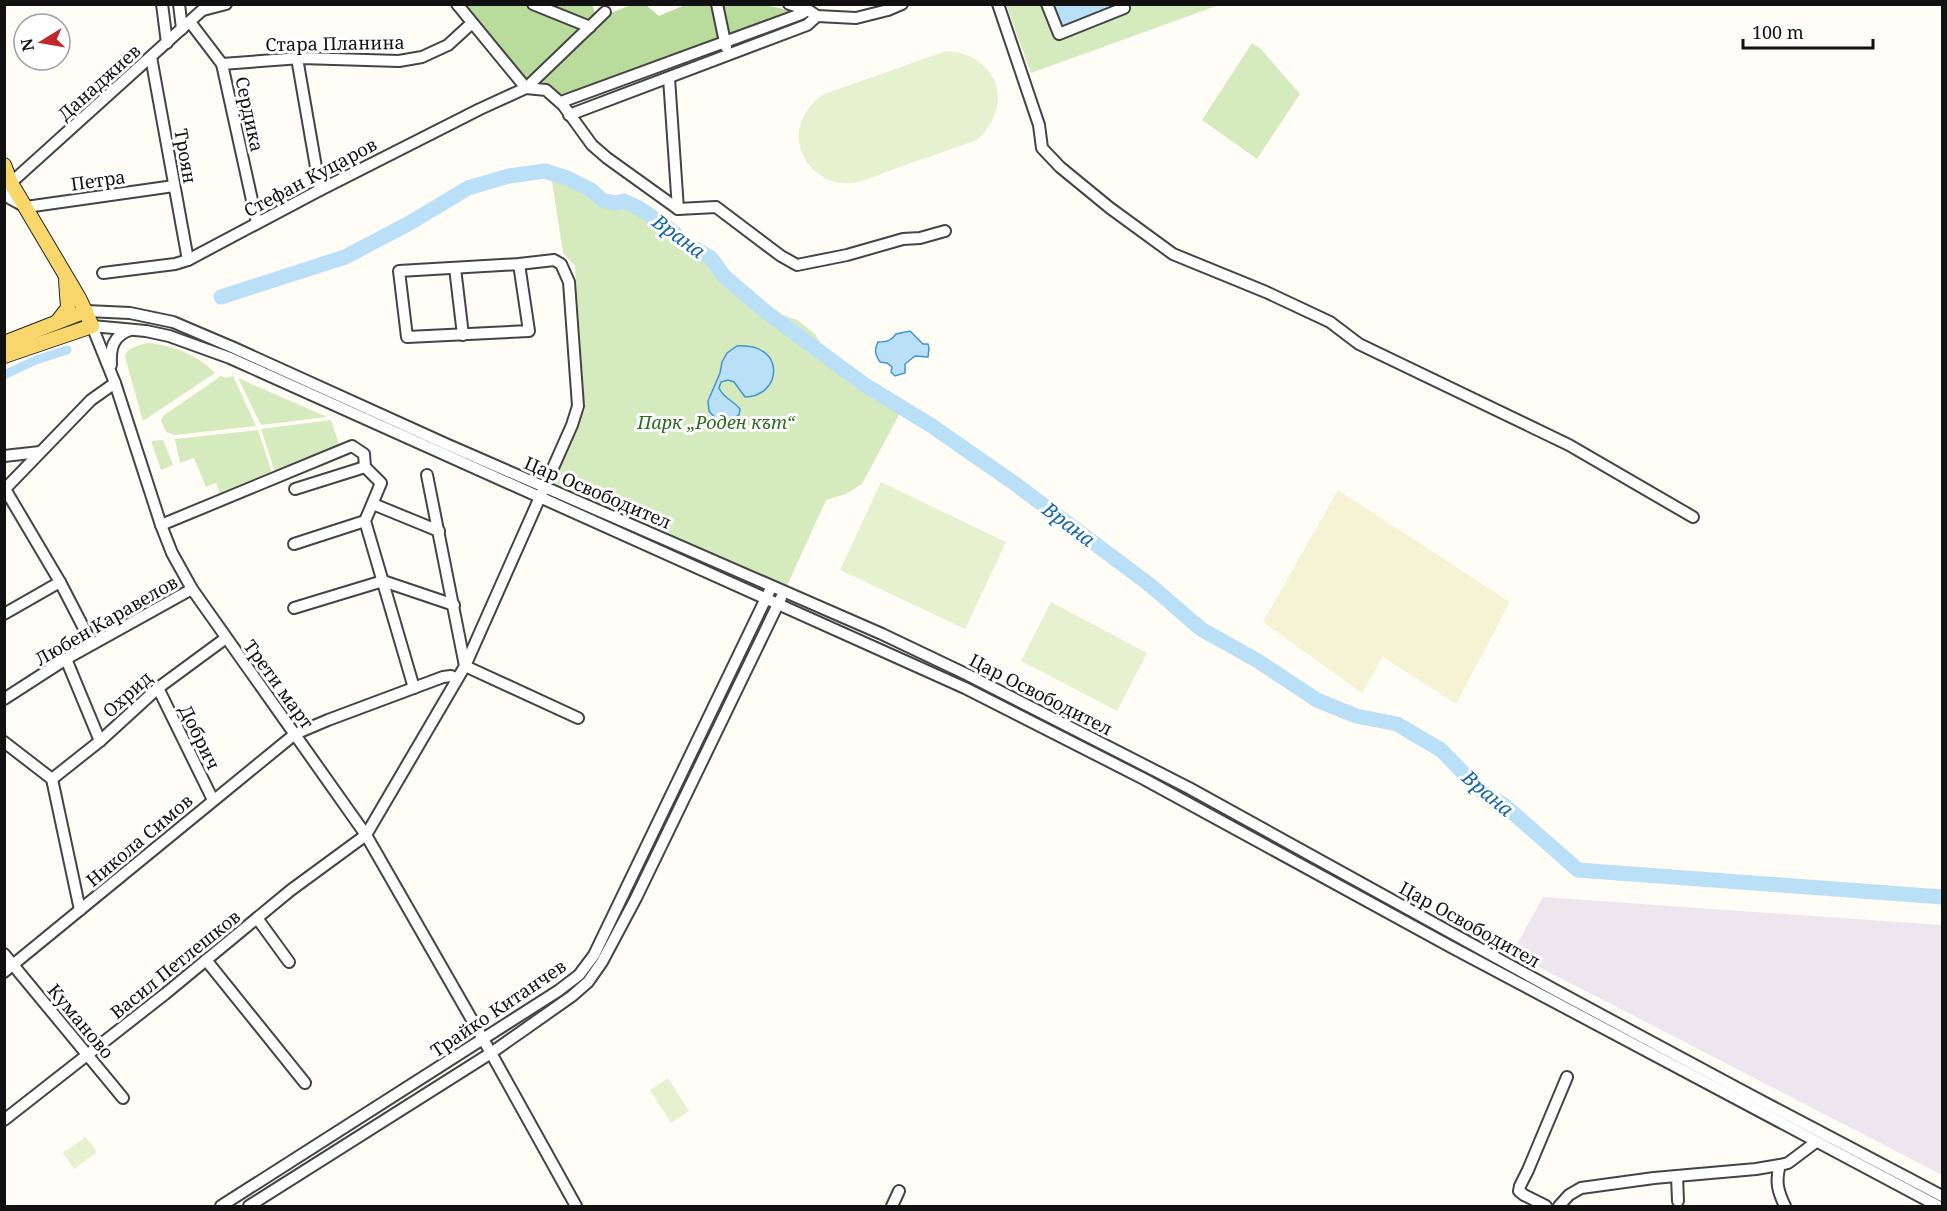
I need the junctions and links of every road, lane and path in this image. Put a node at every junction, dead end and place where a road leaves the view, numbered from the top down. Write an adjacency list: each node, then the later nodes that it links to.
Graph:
1 (162, 4): 18 (street)
2 (178, 4): 16 (street)
3 (226, 4): 12 (street)
4 (457, 4): 15 (street)
5 (533, 4): 17 (street)
6 (717, 4): 19 (street)
7 (789, 4): 14 (street)
8 (903, 4): 14 (street)
9 (998, 4): 62 (street)
10 (1047, 4): 11 (street)
11 (1123, 4)
12 (206, 7): 16 (street, Данаджиев)
13 (605, 12): 17 (street, Стефан Куцаров)
14 (808, 13): 19 (street); 20 (street)
15 (472, 23): 22 (street, Стара Планина); 27 (street)
16 (186, 26): 18 (street, Данаджиев); 24 (street, Сердика)
17 (590, 27): 27 (street, Стефан Куцаров)
18 (167, 43): 21 (street, Данаджиев)
19 (724, 43): 20 (street); 23 (street)
20 (729, 56): 26 (street)
21 (151, 57): 34 (street, Троян); 35 (street, Данаджиев)
22 (297, 58): 24 (street, Стара Планина); 36 (street)
23 (670, 62): 25 (street); 26 (street)
24 (222, 64): 39 (street, Сердика)
25 (636, 75): 28 (street); 29 (street)
26 (672, 77): 28 (street); 38 (street)
27 (526, 88): 30 (street); 36 (street, Стефан Куцаров)
28 (641, 88): 31 (street)
29 (581, 95): 30 (street); 31 (street)
30 (561, 102): 32 (street)
31 (588, 108): 32 (street)
32 (569, 115): 38 (street)
33 (4, 165): 35 (main road)
34 (174, 186): 37 (street, Петра); 41 (street, Троян)
35 (7, 189): 37 (main road)
36 (320, 190): 39 (street, Стефан Куцаров)
37 (26, 207): 44 (main road)
38 (678, 209): 40 (street)
39 (257, 223): 41 (street, Стефан Куцаров)
40 (945, 231)
41 (189, 260): 45 (street, Стефан Куцаров)
42 (519, 264): 43 (street); 50 (street); 60 (street)
43 (455, 268): 50 (street); 50 (street)
44 (64, 272): 46 (main road); 47 (main road)
45 (103, 273)
46 (86, 311): 47 (main road); 48 (main road); 60 (street, Цар Освободител)
47 (57, 322): 51 (main road)
48 (92, 326): 49 (street, Цар Освободител); 52 (main road); 53 (street, Трети март)
49 (131, 329): 53 (street); 60 (street, Цар Освободител)
50 (463, 335)
51 (4, 343)
52 (4, 356)
53 (113, 378): 54 (street); 64 (street, Трети март)
54 (40, 452): 55 (street); 58 (street)
55 (4, 456)
56 (365, 466): 59 (street); 61 (street); 64 (street)
57 (427, 475): 65 (street)
58 (5, 489): 68 (street)
59 (295, 489)
60 (542, 492): 69 (street, Цар Освободител); 72 (street, Цар Освободител); 80 (street)
61 (372, 504): 63 (street); 65 (street)
62 (1693, 517)
63 (365, 521): 66 (street); 67 (street)
64 (161, 525): 70 (street, Трети март)
65 (439, 531): 74 (street)
66 (294, 544)
67 (383, 581): 74 (street); 75 (street); 83 (street)
68 (60, 582): 76 (street); 78 (street)
69 (772, 586): 71 (street, Цар Освободител); 72 (street, Трайко Китанчев)
70 (192, 589): 77 (street, Трети март); 78 (street, Любен Каравелов)
71 (784, 591): 73 (street, Трайко Китанчев); 109 (street, Цар Освободител)
72 (767, 598): 73 (street, Цар Освободител); 98 (street, Трайко Китанчев)
73 (779, 604): 99 (street, Трайко Китанчев); 105 (street, Цар Освободител)
74 (454, 605): 80 (street)
75 (294, 608)
76 (4, 614)
77 (226, 638): 82 (street, Охрид); 86 (street, Трети март)
78 (92, 644): 79 (street, Любен Каравелов)
79 (66, 659): 84 (street, Любен Каравелов); 87 (street)
80 (465, 666): 81 (street); 85 (street)
81 (457, 679): 83 (street, Никола Симов); 91 (street)
82 (158, 688): 87 (street, Охрид); 90 (street, Добрич)
83 (414, 688): 86 (street, Никола Симов)
84 (4, 699)
85 (578, 718)
86 (295, 734): 90 (street, Никола Симов); 91 (street, Трети март)
87 (100, 741): 89 (street, Охрид)
88 (4, 742): 89 (street)
89 (52, 779): 92 (street)
90 (213, 800): 92 (street, Никола Симов)
91 (366, 835): 93 (street, Васил Петлешков); 98 (street, Трети март)
92 (80, 910): 97 (street, Никола Симов)
93 (257, 918): 95 (street, Васил Петлешков); 96 (street)
94 (4, 954): 97 (street, Куманово)
95 (206, 960): 100 (street, Васил Петлешков); 102 (street)
96 (289, 962)
97 (9, 969): 100 (street, Куманово)
98 (483, 1040): 99 (street, Трети март); 111 (street, Трайко Китанчев)
99 (491, 1053): 112 (street, Трайко Китанчев); 113 (street, Трети март)
100 (89, 1055): 103 (street, Куманово); 104 (street, Васил Петлешков)
101 (1567, 1077): 115 (street)
102 (305, 1083)
103 (123, 1098)
104 (4, 1120)
105 (1816, 1142): 106 (street); 118 (street, Цар Освободител)
106 (1780, 1165): 107 (street); 117 (street)
107 (1677, 1176): 110 (street); 116 (street)
108 (899, 1191): 114 (street)
109 (1942, 1196)
110 (1678, 1201)
111 (221, 1206)
112 (249, 1206)
113 (576, 1206)
114 (892, 1206)
115 (1546, 1206)
116 (1559, 1206)
117 (1785, 1206)
118 (1938, 1206)

